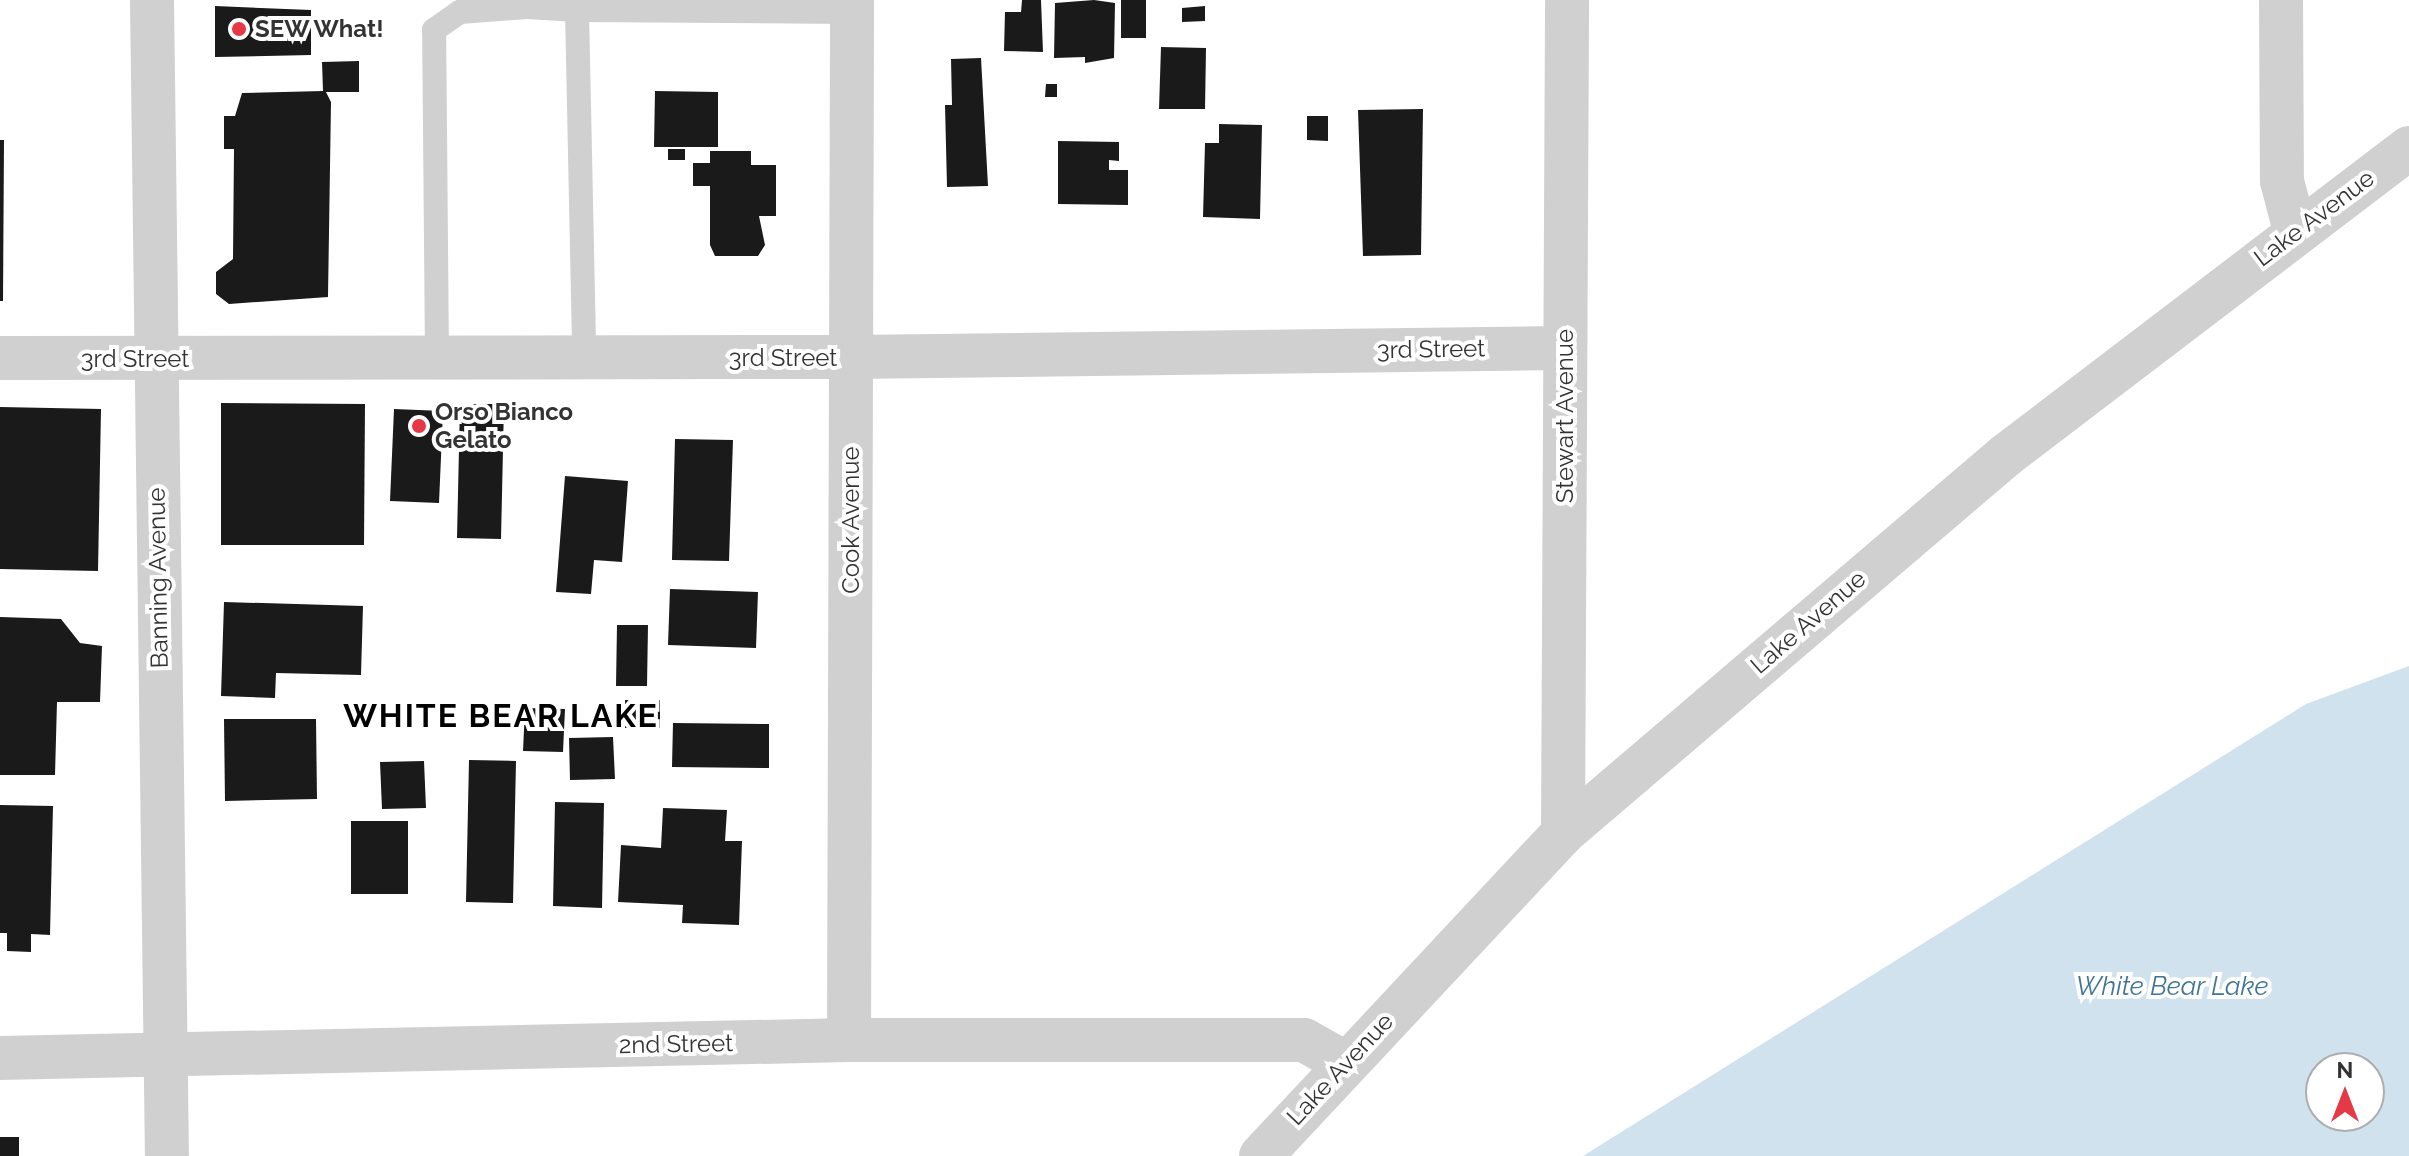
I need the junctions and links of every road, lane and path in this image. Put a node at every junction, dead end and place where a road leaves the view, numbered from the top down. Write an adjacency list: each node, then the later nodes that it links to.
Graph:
1 (152, 0): 13 (street, Banning Avenue)
2 (1567, 0): 8 (street, Stewart Avenue)
3 (2281, 0): 7 (street)
4 (852, 6): 5 (lane); 9 (street, Cook Avenue)
5 (577, 10): 11 (lane); 12 (lane)
6 (2409, 148): 7 (street, Lake Avenue)
7 (2295, 231): 14 (street, Lake Avenue)
8 (1565, 348): 9 (street, 3rd Street); 14 (street, Stewart Avenue)
9 (852, 357): 12 (street, 3rd Street); 15 (street, Cook Avenue)
10 (0, 358): 13 (street, 3rd Street)
11 (437, 358): 12 (street, 3rd Street); 13 (street, 3rd Street)
12 (584, 358)
13 (153, 359): 16 (street, Banning Avenue)
14 (1563, 833): 18 (street, Lake Avenue)
15 (849, 1040): 16 (street, 2nd Street); 18 (street, 2nd Street)
16 (168, 1056): 17 (street, 2nd Street); 19 (street, Banning Avenue)
17 (0, 1058)
18 (1345, 1063): 20 (street, Lake Avenue)
19 (167, 1156)
20 (1261, 1156)

